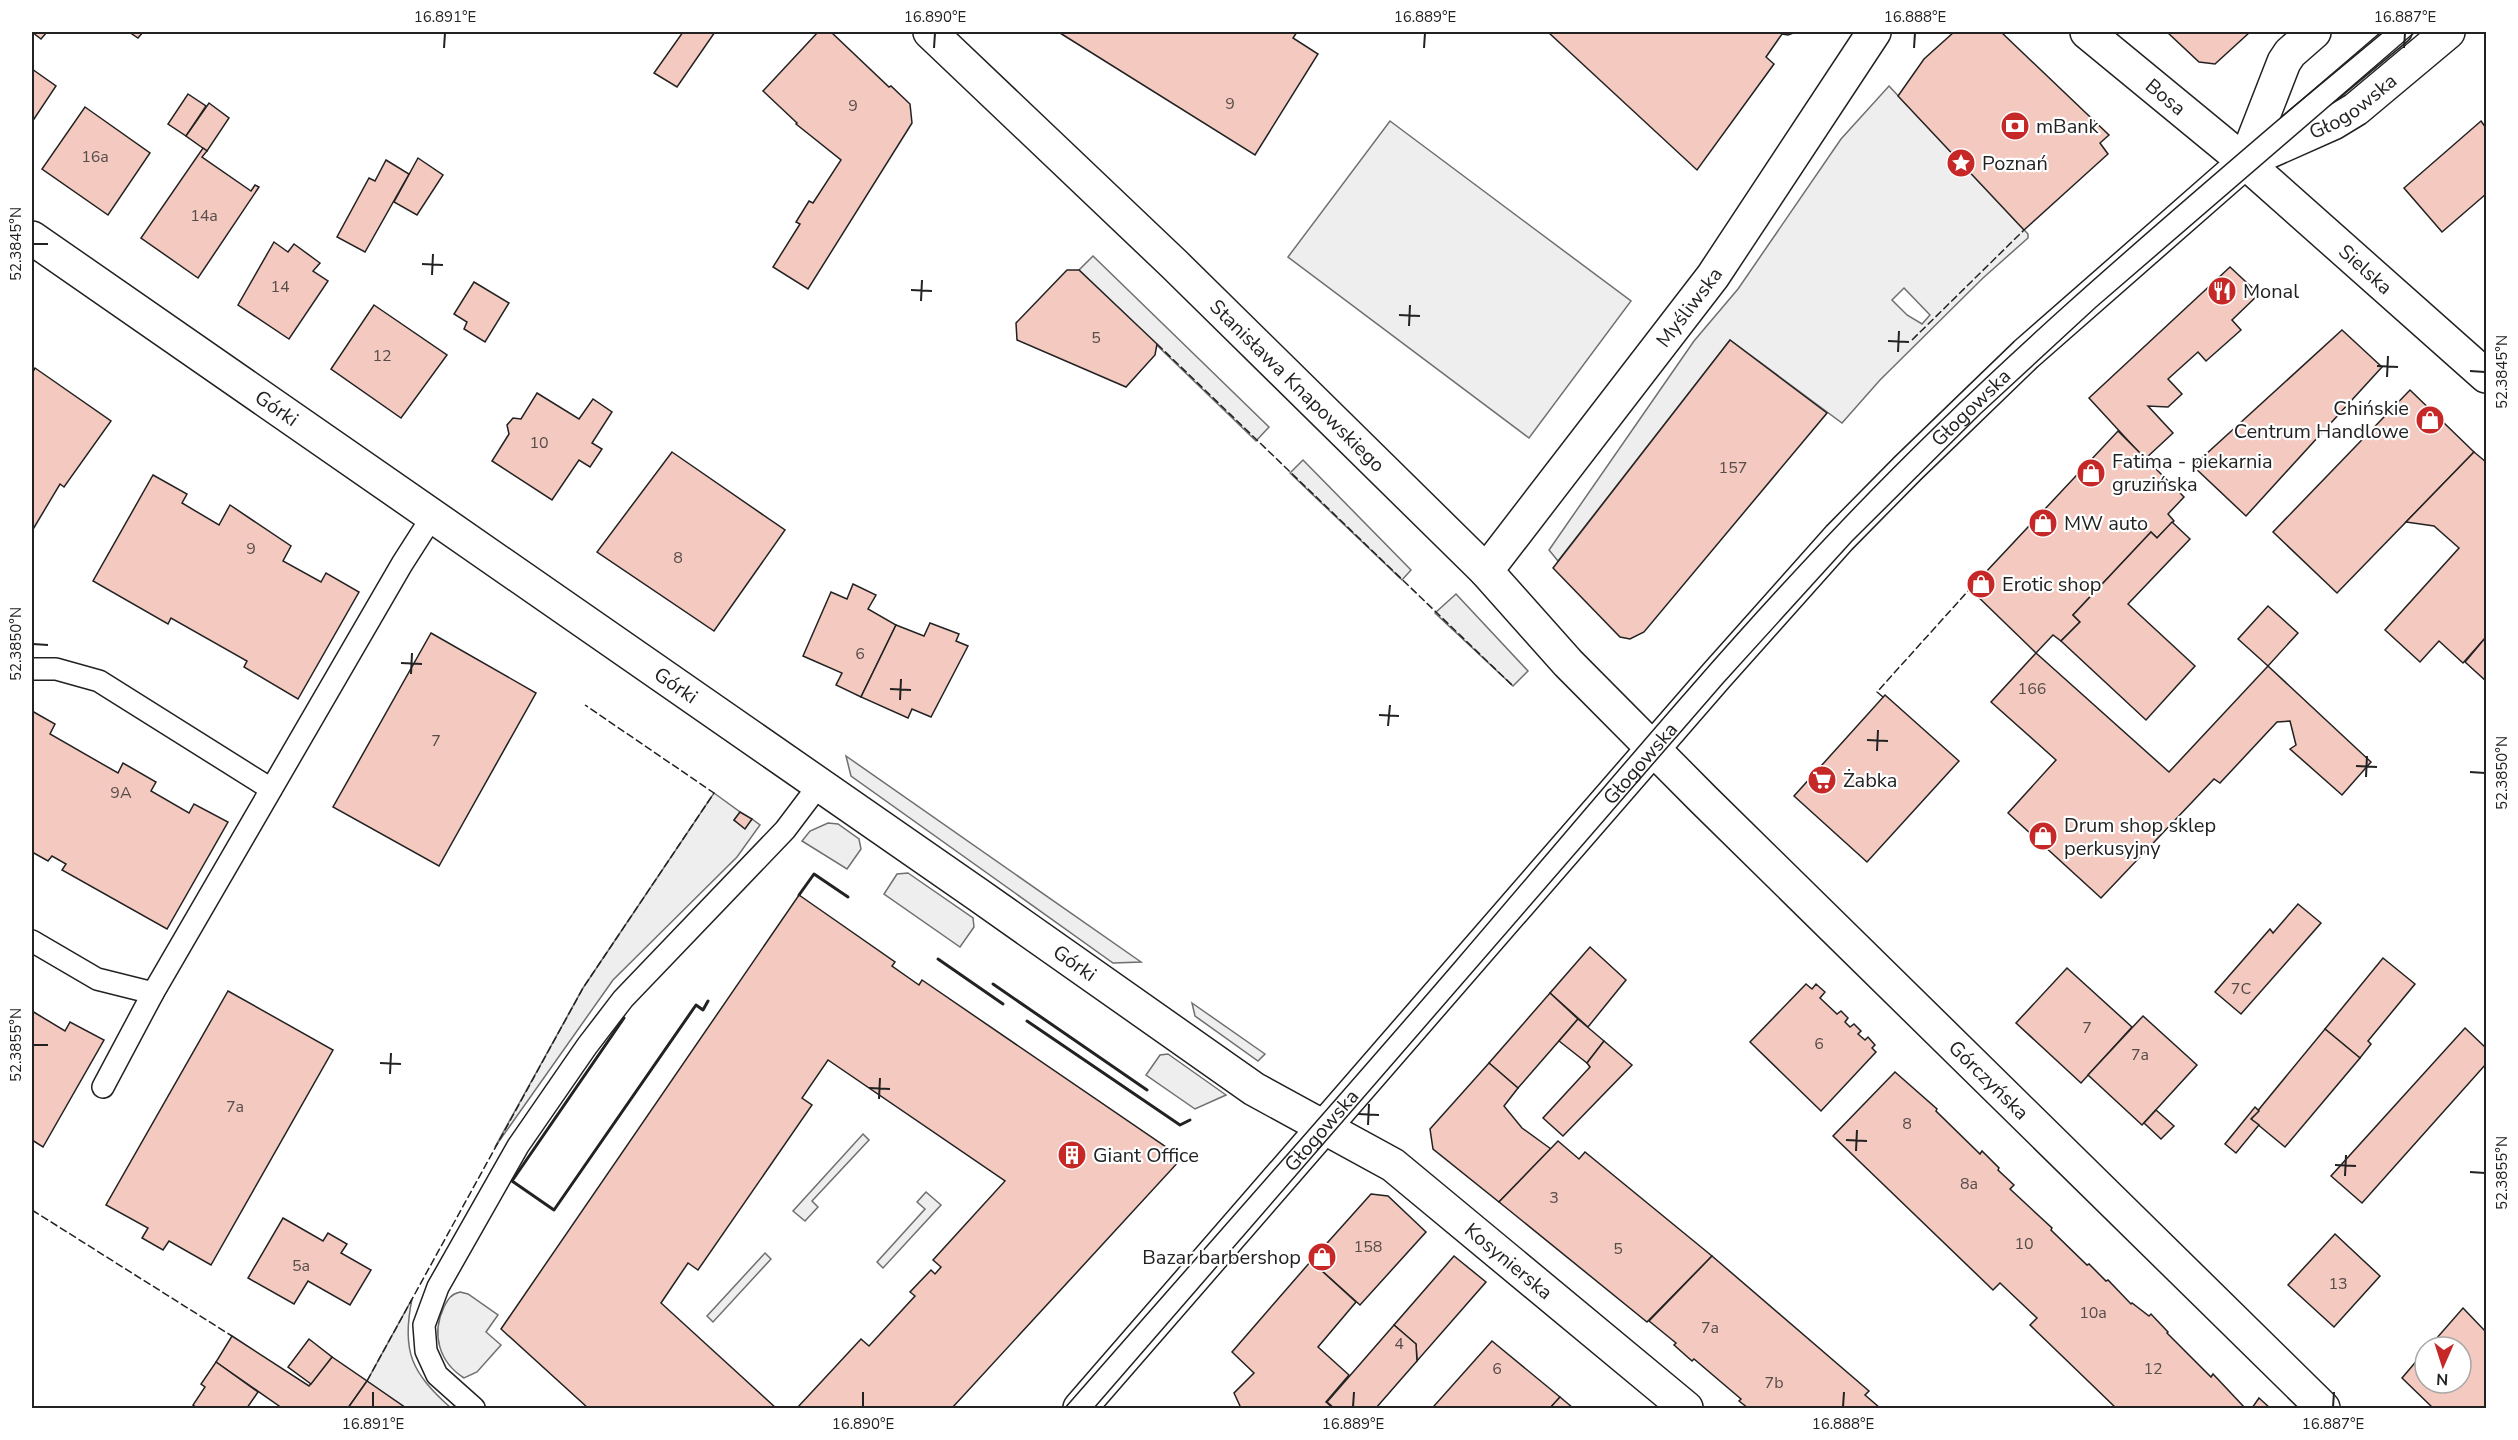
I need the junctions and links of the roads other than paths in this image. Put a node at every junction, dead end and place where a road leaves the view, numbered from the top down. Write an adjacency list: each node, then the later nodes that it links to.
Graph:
1 (930, 32): 11 (street, Stanisława Knapowskiego)
2 (1874, 32): 11 (street, Myśliwska)
3 (2086, 32): 7 (street, Bosa)
4 (2314, 32): 7 (street, Głogowska)
5 (2401, 32): 7 (lane)
6 (2448, 32): 7 (street, Głogowska)
7 (2245, 162): 9 (street, Sielska); 13 (street, Głogowska)
8 (32, 238): 10 (street, Górki)
9 (2487, 376)
10 (432, 517): 14 (street, Górki); 15 (lane)
11 (1486, 571): 13 (street, Stanisława Knapowskiego)
12 (32, 669): 15 (lane)
13 (1654, 749): 19 (street, Głogowska); 23 (street, Górczyńska)
14 (819, 785): 19 (street, Górki); 20 (lane)
15 (271, 789): 17 (lane)
16 (32, 941): 17 (lane)
17 (153, 993): 18 (lane)
18 (103, 1087)
19 (1324, 1128): 21 (street, Głogowska); 22 (street, Kosynierska)
20 (474, 1408)
21 (1080, 1408)
22 (1686, 1408)
23 (2323, 1408)

